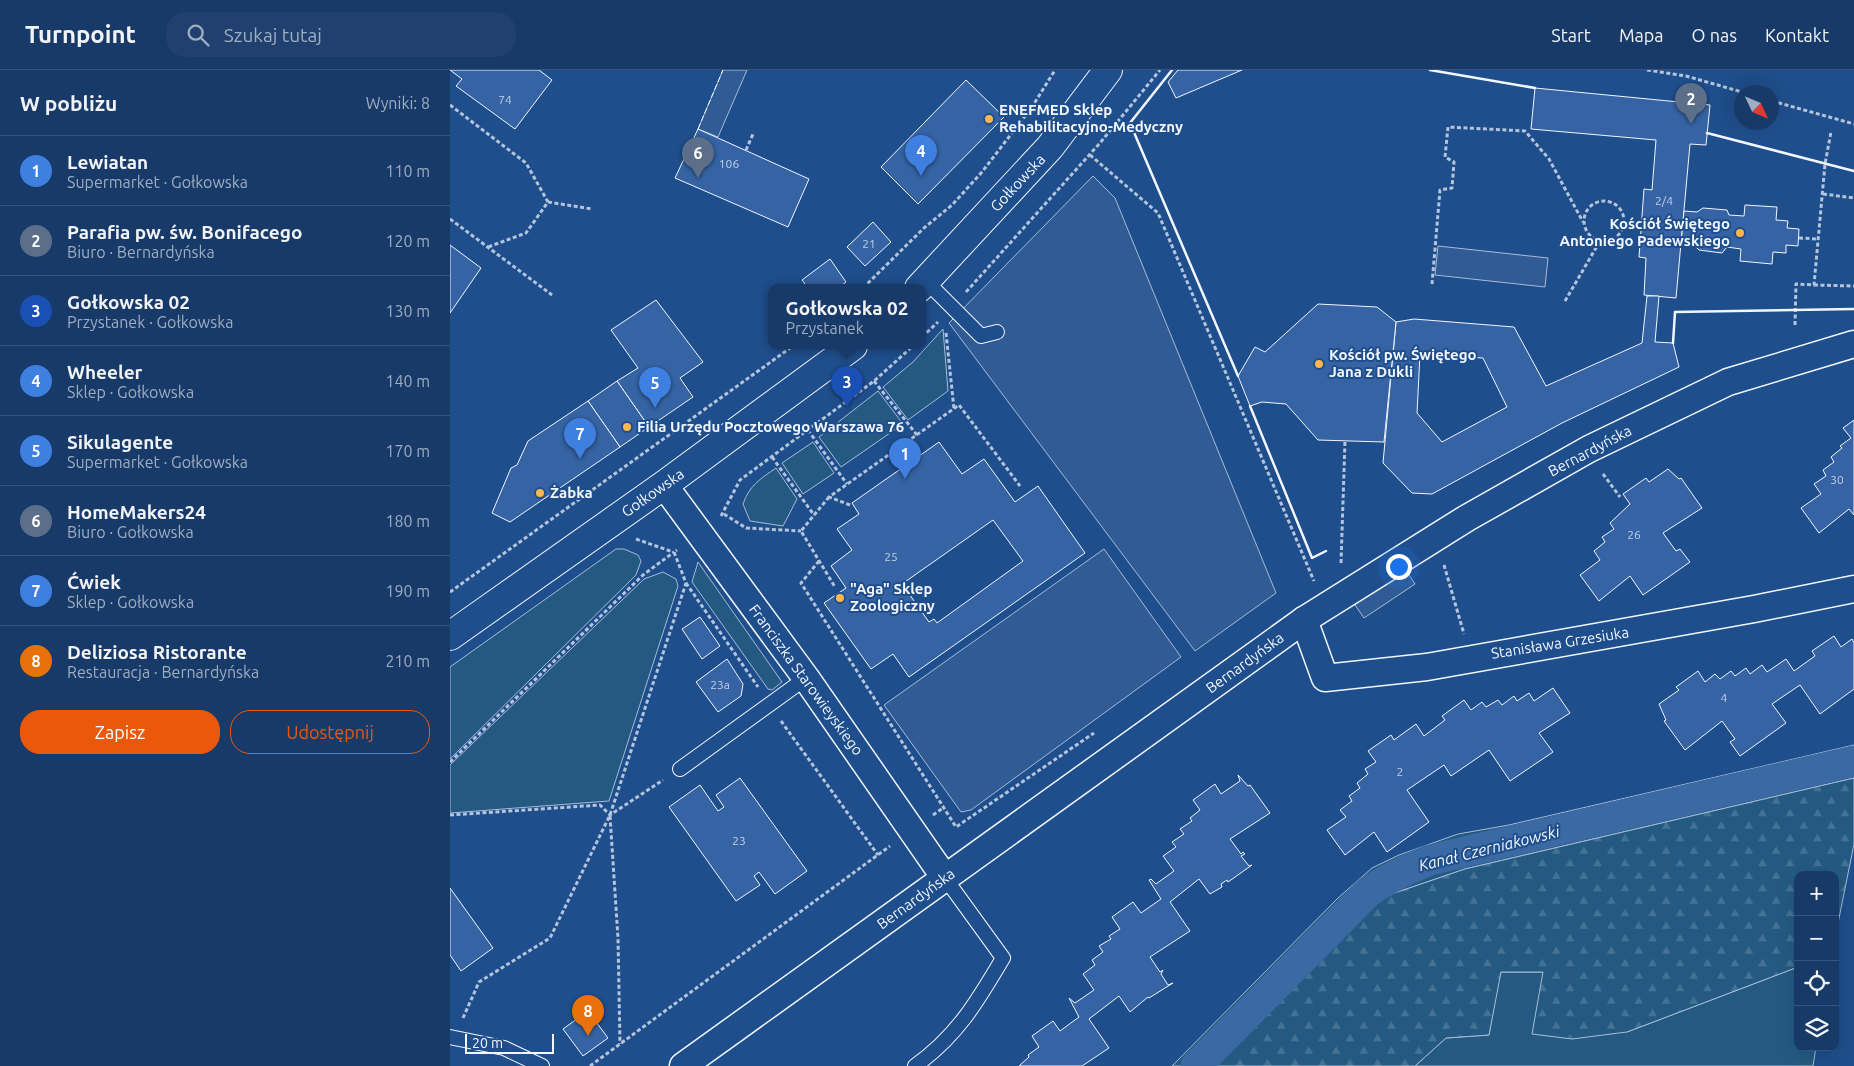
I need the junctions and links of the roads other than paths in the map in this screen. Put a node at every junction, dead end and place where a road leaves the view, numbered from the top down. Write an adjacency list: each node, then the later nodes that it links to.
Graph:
1 (1108, 70): 2 (street, Gołkowska)
2 (924, 284)
3 (926, 288): 4 (lane)
4 (997, 332)
5 (1854, 344): 9 (street, Bernardyńska)
6 (849, 349): 7 (street, Gołkowska)
7 (664, 485): 10 (street, Gołkowska); 11 (street, Franciszka Starowieyskiego)
8 (1854, 589): 9 (street, Stanisława Grzesiuka)
9 (1323, 608): 13 (street, Bernardyńska)
10 (450, 636)
11 (806, 678): 12 (lane); 13 (street, Franciszka Starowieyskiego)
12 (680, 769)
13 (945, 878): 16 (street, Bernardyńska); 17 (lane)
14 (452, 1038): 15 (lane)
15 (542, 1066)
16 (683, 1066)
17 (915, 1066)

